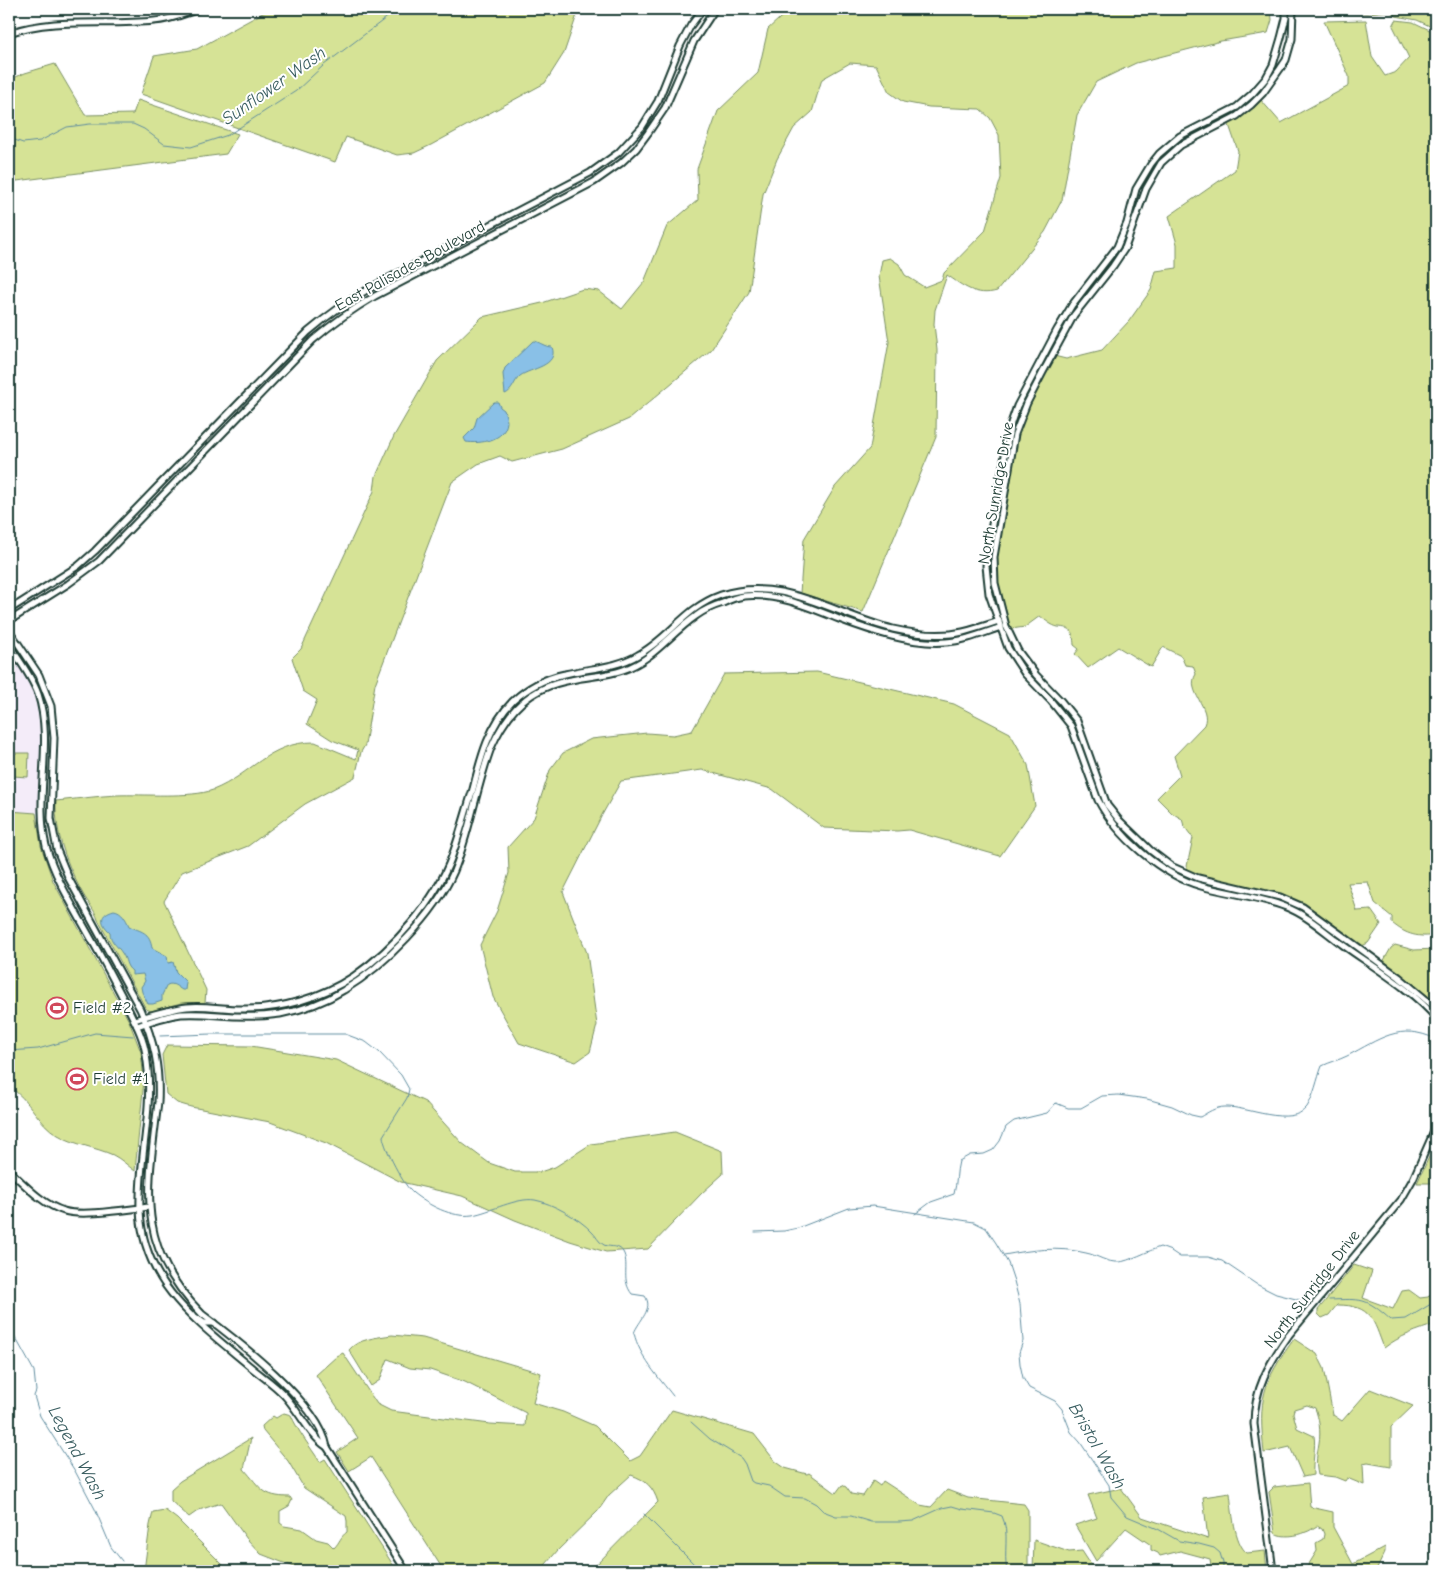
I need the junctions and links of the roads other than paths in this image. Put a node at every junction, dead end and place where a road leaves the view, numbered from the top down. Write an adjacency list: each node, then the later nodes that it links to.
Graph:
1 (199, 9): 6 (street)
2 (703, 9): 7 (street, East Palisades Boulevard)
3 (715, 9): 8 (street, East Palisades Boulevard)
4 (1286, 9): 10 (street, North Sunridge Drive)
5 (1293, 9): 9 (street, North Sunridge Drive)
6 (9, 33)
7 (9, 610)
8 (9, 621)
9 (1005, 623): 10 (street); 13 (street, North Sunridge Drive)
10 (999, 625): 14 (street, North Sunridge Drive); 15 (street)
11 (9, 630): 15 (street)
12 (9, 645): 16 (street)
13 (1436, 1008)
14 (1436, 1018)
15 (145, 1020): 16 (street); 19 (street)
16 (136, 1023): 20 (street)
17 (1436, 1127): 25 (street, North Sunridge Drive)
18 (9, 1170): 20 (street)
19 (149, 1207): 20 (street); 22 (street)
20 (140, 1208): 21 (street)
21 (180, 1306): 22 (street); 23 (street)
22 (214, 1323): 23 (street)
23 (327, 1447): 24 (street)
24 (406, 1571)
25 (1273, 1571)

